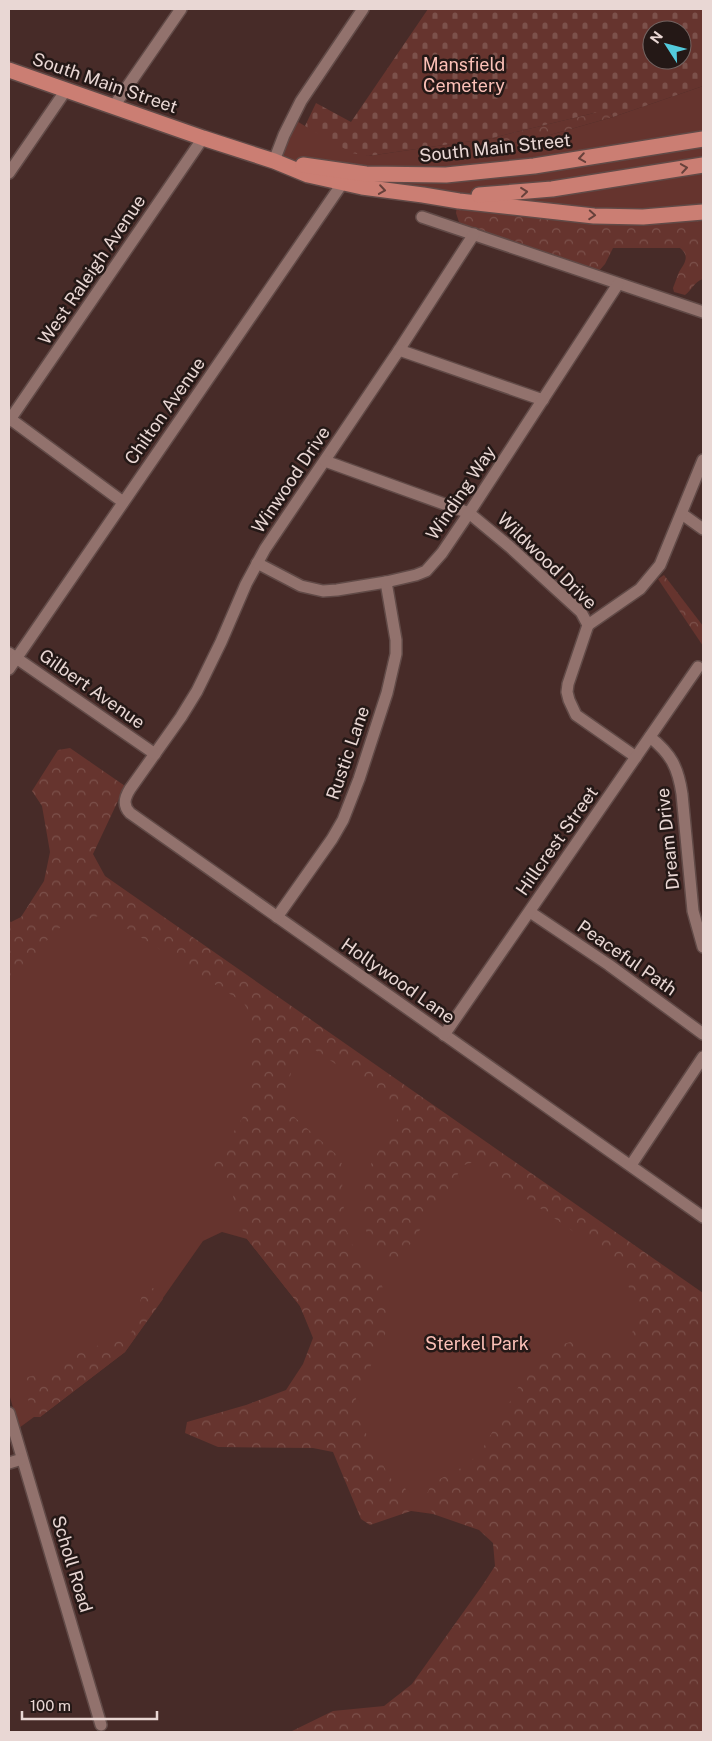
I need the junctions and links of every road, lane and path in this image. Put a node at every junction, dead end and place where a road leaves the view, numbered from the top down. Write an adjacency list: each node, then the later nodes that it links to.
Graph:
1 (182, 9): 5 (street)
2 (363, 9): 8 (street)
3 (9, 70): 4 (highway, South Main Street)
4 (66, 90): 5 (highway, South Main Street); 10 (street)
5 (114, 106): 6 (highway, South Main Street)
6 (203, 138): 8 (highway, South Main Street); 20 (street, West Raleigh Avenue)
7 (703, 139): 11 (highway, South Main Street, one-way to 11)
8 (274, 161): 11 (highway, South Main Street)
9 (703, 166): 12 (highway, one-way to 9)
10 (9, 173)
11 (346, 177): 12 (highway, South Main Street, one-way to 12); 23 (street, Chilton Avenue)
12 (423, 195): 13 (highway, one-way to 13)
13 (703, 212)
14 (422, 217): 15 (street)
15 (474, 234): 16 (street); 18 (street, Winwood Drive)
16 (618, 284): 17 (street); 19 (street, Winding Way)
17 (703, 312)
18 (399, 350): 19 (street); 22 (street, Winwood Drive)
19 (543, 400): 24 (street, Winding Way)
20 (9, 420): 23 (street)
21 (703, 460): 25 (street)
22 (325, 461): 24 (street, Wildwood Drive); 27 (street, Winwood Drive)
23 (123, 502): 30 (street, Chilton Avenue)
24 (469, 513): 28 (street, Winding Way); 29 (street, Wildwood Drive)
25 (682, 514): 26 (street); 29 (street)
26 (703, 529)
27 (257, 563): 28 (street, Winding Way); 34 (street, Winwood Drive)
28 (386, 582): 37 (street, Rustic Lane)
29 (588, 625): 35 (street, Wildwood Drive)
30 (13, 655): 32 (street, Chilton Avenue); 34 (street, Gilbert Avenue)
31 (698, 667): 33 (street, Hillcrest Street)
32 (9, 669)
33 (650, 737): 35 (street, Hillcrest Street); 38 (street, Dream Drive)
34 (155, 754): 37 (street, Hollywood Lane)
35 (636, 757): 36 (street, Hillcrest Street)
36 (530, 912): 39 (street, Peaceful Path); 40 (street, Hillcrest Street)
37 (277, 917): 40 (street, Hollywood Lane)
38 (703, 947)
39 (703, 1034)
40 (444, 1035): 42 (street, Hollywood Lane)
41 (703, 1057): 42 (street)
42 (631, 1165): 43 (street, Hollywood Lane)
43 (703, 1217)
44 (9, 1413): 45 (street, Scholl Road)
45 (13, 1444): 46 (street, Scholl Road)
46 (22, 1459): 47 (street); 48 (street, Scholl Road)
47 (9, 1463)
48 (101, 1725)

